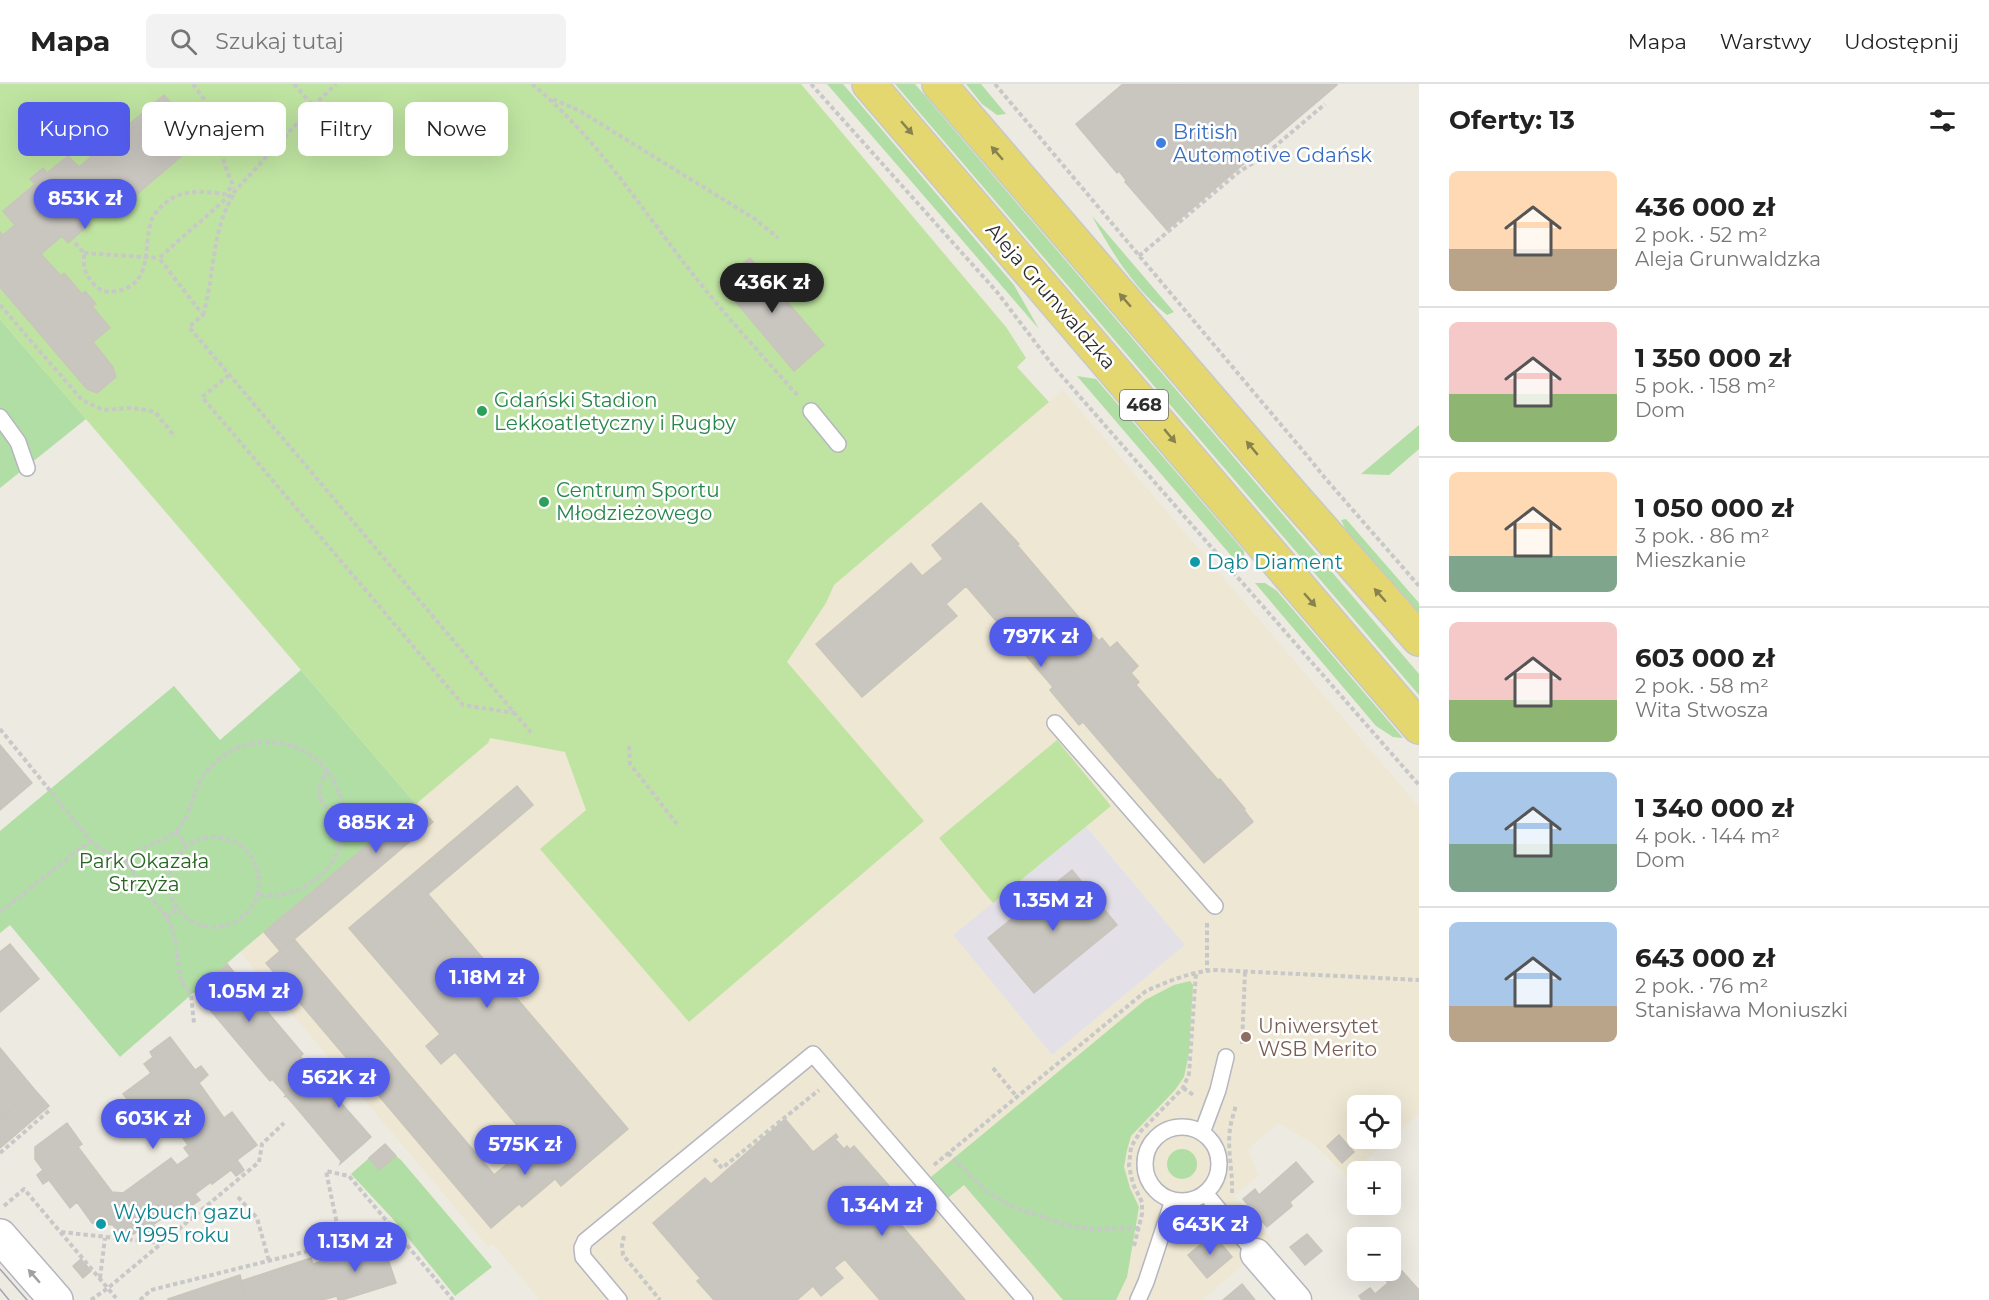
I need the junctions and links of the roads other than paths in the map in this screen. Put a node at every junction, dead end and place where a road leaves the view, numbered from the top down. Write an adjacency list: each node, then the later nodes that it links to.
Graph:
1 (869, 84): 9 (main road, Aleja Grunwaldzka / 468, one-way to 9)
2 (939, 84): 7 (main road, 468, one-way to 2)
3 (811, 411): 5 (lane)
4 (0, 417): 6 (lane)
5 (838, 444)
6 (27, 468)
7 (1419, 639)
8 (1054, 723): 10 (lane)
9 (1419, 727)
10 (1211, 910)
11 (1226, 1058): 12 (lane)
12 (1202, 1133): 13 (lane); 14 (lane)
13 (1205, 1193): 14 (lane); 16 (lane)
14 (1173, 1200): 20 (lane)
15 (4, 1239): 17 (street, one-way to 15)
16 (1256, 1254): 21 (street)
17 (56, 1300)
18 (619, 1300): 19 (lane)
19 (1025, 1300)
20 (1138, 1300)
21 (1296, 1300)

